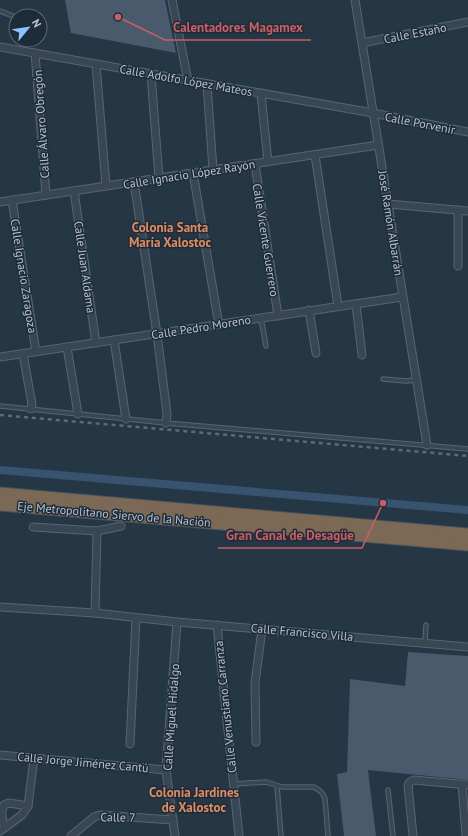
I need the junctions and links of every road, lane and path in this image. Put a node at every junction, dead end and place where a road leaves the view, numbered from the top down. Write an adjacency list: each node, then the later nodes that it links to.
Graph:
1 (172, 0): 9 (street)
2 (355, 0): 4 (street, José Ramón Albarrán)
3 (468, 22): 4 (street, Calle Estaño)
4 (362, 43): 12 (street, José Ramón Albarrán)
5 (0, 47): 6 (street, Calle Adolfo López Mateos)
6 (35, 53): 7 (street, Calle Adolfo López Mateos); 24 (street, Calle Álvaro Obregón)
7 (96, 64): 8 (street, Calle Adolfo López Mateos); 22 (street)
8 (151, 74): 9 (street, Calle Adolfo López Mateos); 20 (street)
9 (188, 81): 10 (street, Calle Adolfo López Mateos)
10 (207, 84): 11 (street, Calle Adolfo López Mateos); 18 (street)
11 (261, 94): 12 (street, Calle Adolfo López Mateos); 16 (street)
12 (373, 113): 13 (street, Calle Porvenir); 14 (street, José Ramón Albarrán)
13 (468, 132)
14 (378, 145): 15 (street, Calle Ignacio López Rayón); 27 (street, José Ramón Albarrán)
15 (315, 155): 16 (street, Calle Ignacio López Rayón); 33 (street)
16 (268, 162): 17 (street, Calle Ignacio López Rayón)
17 (255, 164): 18 (street, Calle Ignacio López Rayón); 35 (street, Calle Vicente Guerrero)
18 (213, 170): 19 (street, Calle Ignacio López Rayón)
19 (193, 173): 20 (street, Calle Ignacio López Rayón); 37 (street)
20 (160, 178): 21 (street, Calle Ignacio López Rayón)
21 (134, 182): 22 (street, Calle Ignacio López Rayón); 38 (street)
22 (106, 186): 23 (street, Calle Ignacio López Rayón)
23 (74, 191): 24 (street, Calle Ignacio López Rayón); 40 (street, Calle Juan Aldama)
24 (46, 195): 25 (street, Calle Ignacio López Rayón)
25 (12, 200): 26 (street, Calle Ignacio López Rayón); 43 (street, Calle Ignacio Zaragoza)
26 (0, 202)
27 (388, 204): 28 (street); 31 (street, José Ramón Albarrán)
28 (458, 210): 29 (street); 30 (street)
29 (468, 211)
30 (458, 266)
31 (402, 297): 32 (street, Calle Pedro Moreno); 49 (street, José Ramón Albarrán)
32 (356, 304): 33 (street, Calle Pedro Moreno); 46 (street)
33 (338, 306): 34 (street, Calle Pedro Moreno)
34 (309, 310): 35 (street, Calle Pedro Moreno); 45 (street)
35 (278, 316): 36 (street, Calle Pedro Moreno)
36 (261, 318): 37 (street, Calle Pedro Moreno); 41 (lane)
37 (219, 325): 38 (street, Calle Pedro Moreno)
38 (157, 334): 39 (street, Calle Pedro Moreno); 54 (street)
39 (114, 340): 40 (street, Calle Pedro Moreno); 53 (street)
40 (96, 343): 42 (street, Calle Pedro Moreno)
41 (266, 346)
42 (67, 347): 43 (street, Calle Pedro Moreno); 52 (street)
43 (36, 352): 44 (street, Calle Pedro Moreno)
44 (23, 354): 47 (street, Calle Pedro Moreno); 51 (street)
45 (316, 354)
46 (362, 355)
47 (0, 358)
48 (383, 379): 49 (lane)
49 (416, 380): 55 (street, José Ramón Albarrán)
50 (0, 406): 51 (lane)
51 (31, 409): 52 (lane)
52 (78, 414): 53 (lane)
53 (126, 419): 54 (lane)
54 (166, 423): 55 (lane)
55 (426, 445): 56 (lane)
56 (468, 449)
57 (0, 494): 62 (highway, Eje Metropolitano Siervo de la Nación)
58 (0, 504): 63 (highway, Eje Metropolitano Siervo de la Nación)
59 (121, 526): 61 (street)
60 (33, 527): 61 (street)
61 (97, 531): 65 (street)
62 (468, 534)
63 (468, 544)
64 (0, 607): 65 (street, Calle Francisco Villa)
65 (95, 614): 66 (street, Calle Francisco Villa)
66 (136, 618): 67 (street, Calle Francisco Villa); 74 (street)
67 (177, 622): 68 (street, Calle Francisco Villa); 77 (street, Calle Miguel Hidalgo)
68 (217, 625): 70 (street, Calle Francisco Villa); 78 (street, Calle Venustiano Carranza)
69 (426, 625): 71 (lane)
70 (262, 629): 71 (street, Calle Francisco Villa); 73 (street)
71 (425, 643): 72 (street, Calle Francisco Villa)
72 (468, 648)
73 (256, 742)
74 (130, 744)
75 (0, 755): 76 (street, Calle Jorge Jiménez Cantú)
76 (34, 758): 77 (street, Calle Jorge Jiménez Cantú); 82 (street)
77 (166, 770): 83 (street, Calle Miguel Hidalgo)
78 (233, 784): 80 (lane); 87 (street, Calle Venustiano Carranza)
79 (465, 785): 91 (street); 92 (street)
80 (277, 786): 88 (lane); 89 (lane)
81 (388, 790): 90 (lane)
82 (28, 806): 84 (street); 84 (street)
83 (173, 820): 85 (street, Calle 7); 86 (street, Calle Miguel Hidalgo)
84 (3, 829)
85 (71, 836)
86 (174, 836)
87 (240, 836)
88 (281, 836)
89 (328, 836)
90 (392, 836)
91 (413, 836)
92 (466, 836)

